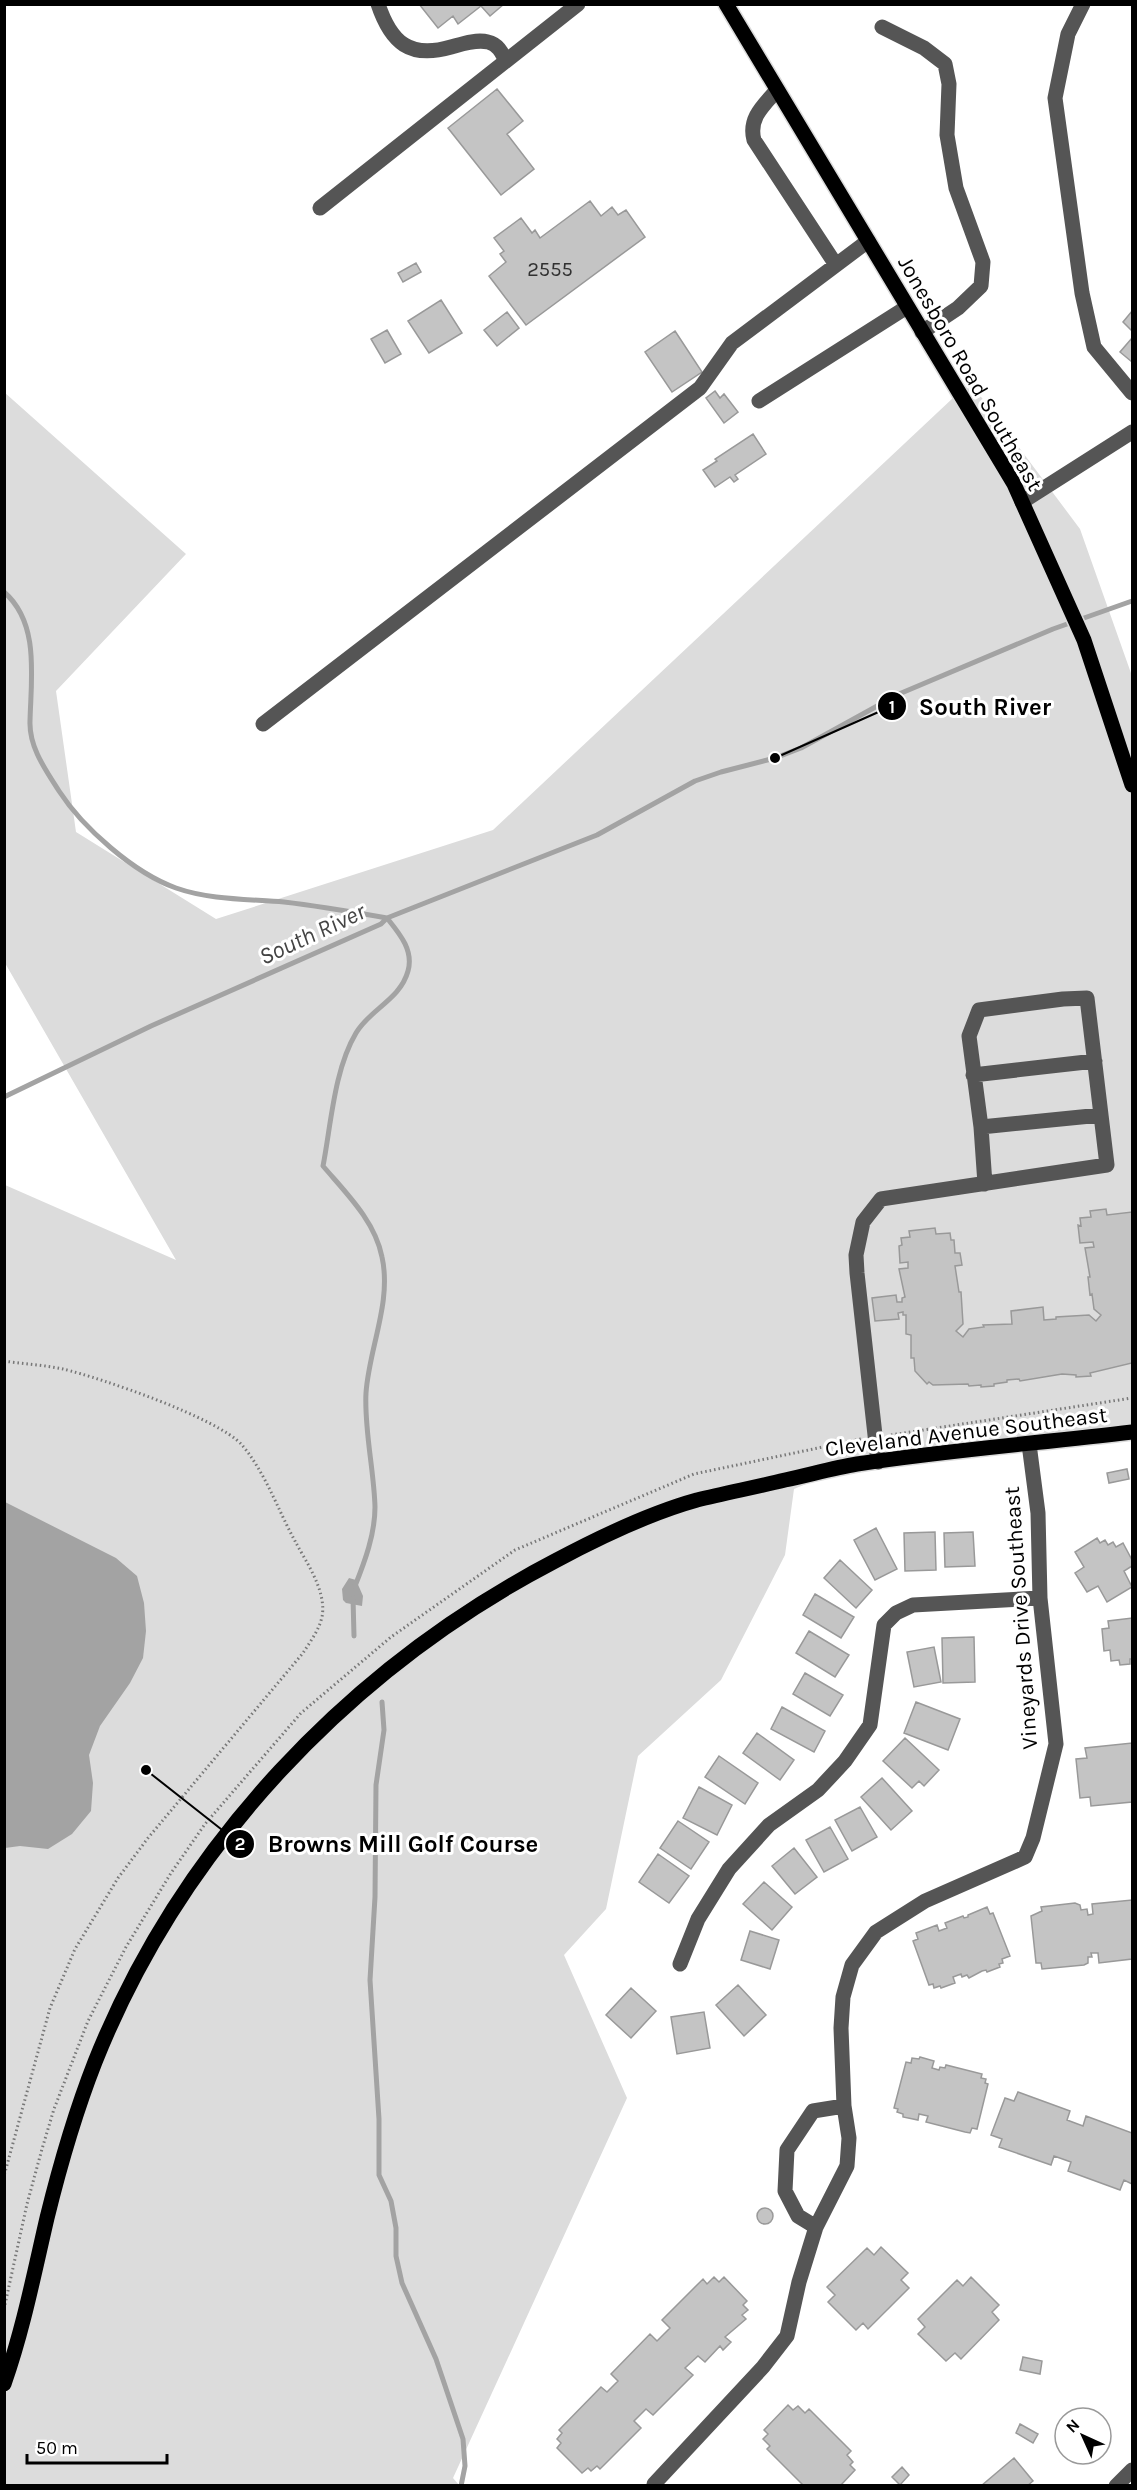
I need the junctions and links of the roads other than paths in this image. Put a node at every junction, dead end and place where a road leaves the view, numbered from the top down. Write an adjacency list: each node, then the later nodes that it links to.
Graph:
1 (378, 4): 6 (street)
2 (578, 4): 6 (street)
3 (726, 4): 7 (main road, Jonesboro Road Southeast)
4 (1083, 4): 13 (street)
5 (882, 27): 12 (street)
6 (506, 61): 8 (street)
7 (777, 90): 9 (main road, Jonesboro Road Southeast); 10 (street)
8 (320, 208)
9 (868, 241): 10 (street); 11 (main road, Jonesboro Road Southeast)
10 (836, 265): 17 (street)
11 (907, 307): 12 (main road, Jonesboro Road Southeast); 14 (street)
12 (922, 332): 16 (main road, Jonesboro Road Southeast)
13 (1132, 393)
14 (759, 401)
15 (1132, 432): 16 (street)
16 (1022, 502): 18 (main road, Jonesboro Road Southeast)
17 (263, 724)
18 (1132, 786)
19 (1095, 1061): 20 (street); 20 (street); 21 (street)
20 (973, 1075): 22 (street)
21 (1101, 1115): 22 (street); 23 (street)
22 (981, 1127): 23 (street)
23 (985, 1184): 26 (street)
24 (1132, 1432): 25 (main road, Cleveland Avenue Southeast)
25 (1029, 1444): 26 (main road, Cleveland Avenue Southeast); 27 (street, Vineyards Drive Southeast)
26 (878, 1461): 31 (main road, Cleveland Avenue Southeast)
27 (1040, 1598): 28 (street); 29 (street, Vineyards Drive Southeast)
28 (680, 1964)
29 (844, 2106): 30 (street, Vineyards Drive Southeast); 30 (street)
30 (816, 2227): 33 (street, Vineyards Drive Southeast)
31 (4, 2384)
32 (1132, 2470): 34 (street)
33 (654, 2484)
34 (1116, 2486)

